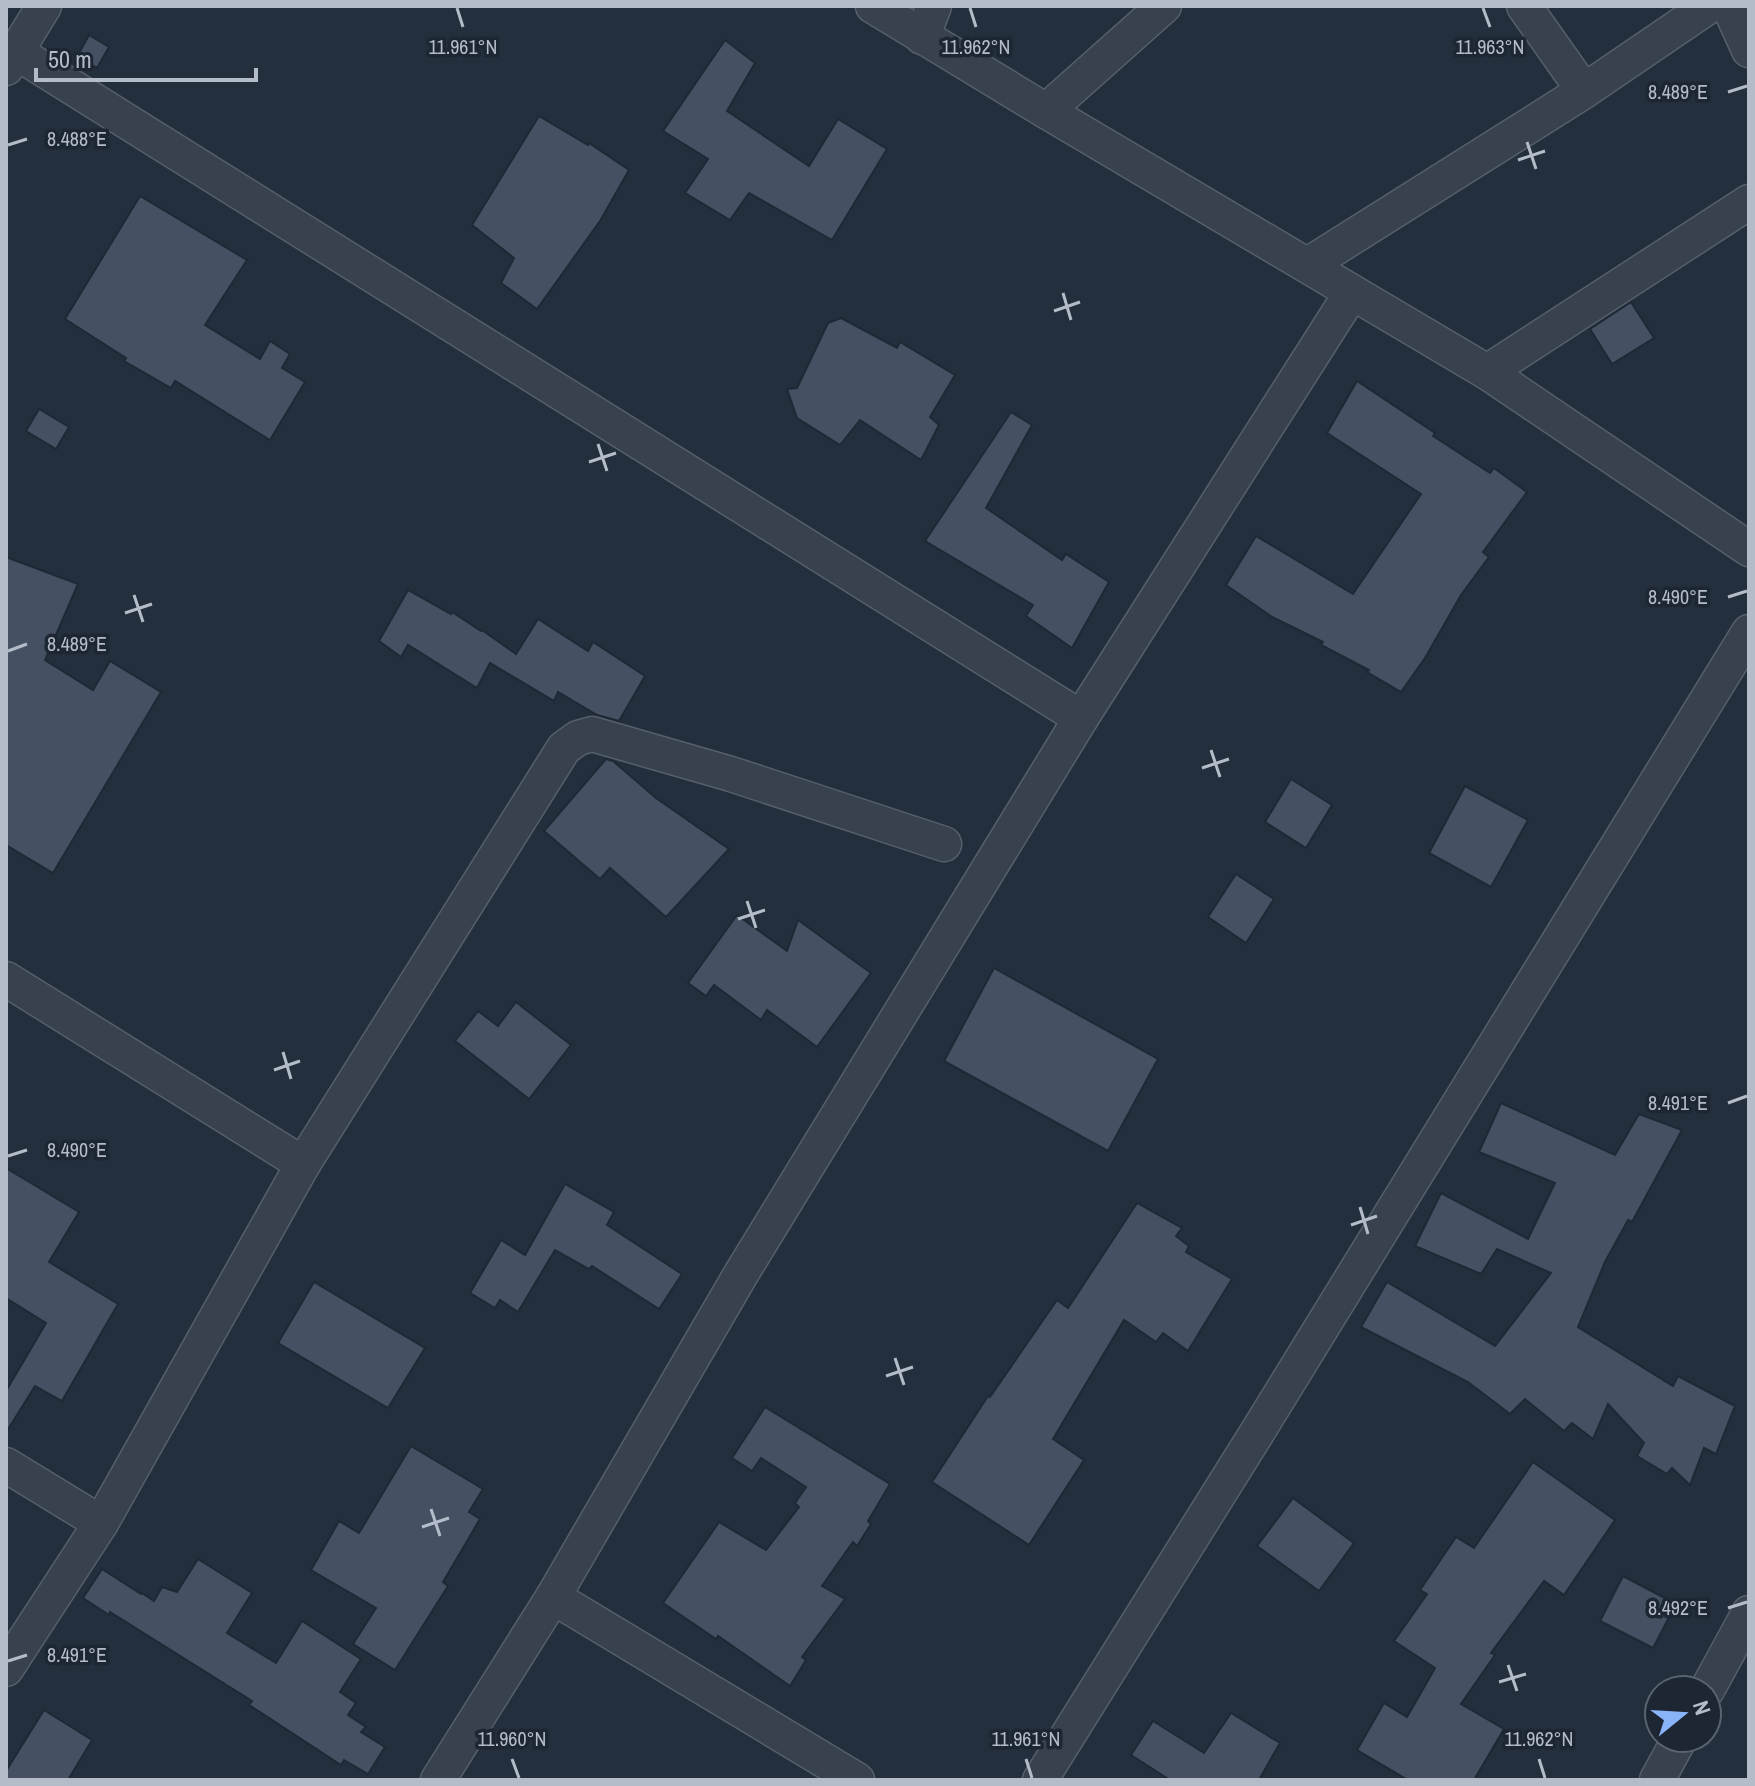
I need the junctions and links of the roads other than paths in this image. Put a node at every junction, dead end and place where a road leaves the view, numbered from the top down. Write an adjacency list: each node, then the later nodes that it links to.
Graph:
1 (44, 6): 9 (street)
2 (873, 6): 7 (street)
3 (1164, 6): 11 (street)
4 (1524, 6): 10 (street)
5 (1709, 6): 10 (street)
6 (1729, 6): 8 (street)
7 (928, 21): 11 (street)
8 (1749, 50)
9 (11, 60): 18 (street)
10 (1584, 91): 13 (street)
11 (1046, 111): 13 (street)
12 (1749, 202): 15 (street)
13 (1308, 265): 14 (street)
14 (1352, 292): 15 (street); 18 (street)
15 (1487, 372): 16 (street)
16 (1749, 549)
17 (1749, 632): 31 (street)
18 (1081, 718): 24 (street)
19 (944, 844): 21 (street)
20 (6, 979): 21 (street)
21 (303, 1164): 23 (street)
22 (6, 1465): 23 (street)
23 (101, 1523): 26 (street)
24 (553, 1597): 29 (street); 30 (street)
25 (1749, 1613): 27 (street)
26 (6, 1669)
27 (1716, 1674)
28 (1671, 1754): 32 (street)
29 (438, 1780)
30 (857, 1780)
31 (1040, 1780)
32 (1657, 1780)

